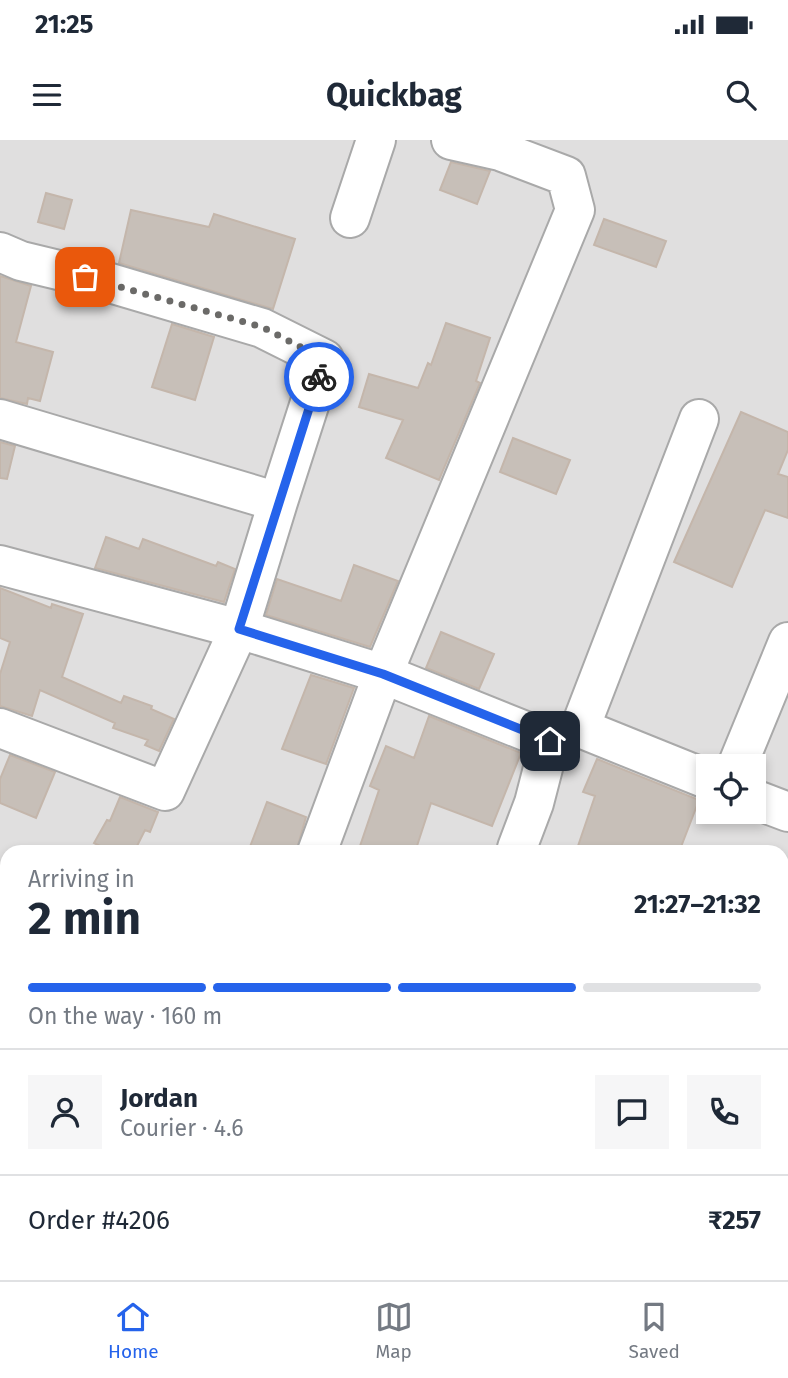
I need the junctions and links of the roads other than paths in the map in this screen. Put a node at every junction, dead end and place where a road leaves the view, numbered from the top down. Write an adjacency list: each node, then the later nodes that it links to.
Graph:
1 (376, 140): 4 (street)
2 (452, 140): 3 (street)
3 (501, 146): 12 (street)
4 (350, 218)
5 (0, 252): 8 (street)
6 (0, 419): 8 (street)
7 (699, 419): 14 (street)
8 (278, 502): 10 (street)
9 (0, 565): 10 (street)
10 (239, 629): 12 (street); 13 (street)
11 (788, 642): 15 (street)
12 (383, 674): 19 (street); 20 (street)
13 (0, 728)
14 (580, 728): 16 (street); 21 (street)
15 (742, 754)
16 (696, 775)
17 (766, 804): 18 (street)
18 (788, 813)
19 (320, 845)
20 (518, 845)
21 (525, 845)

